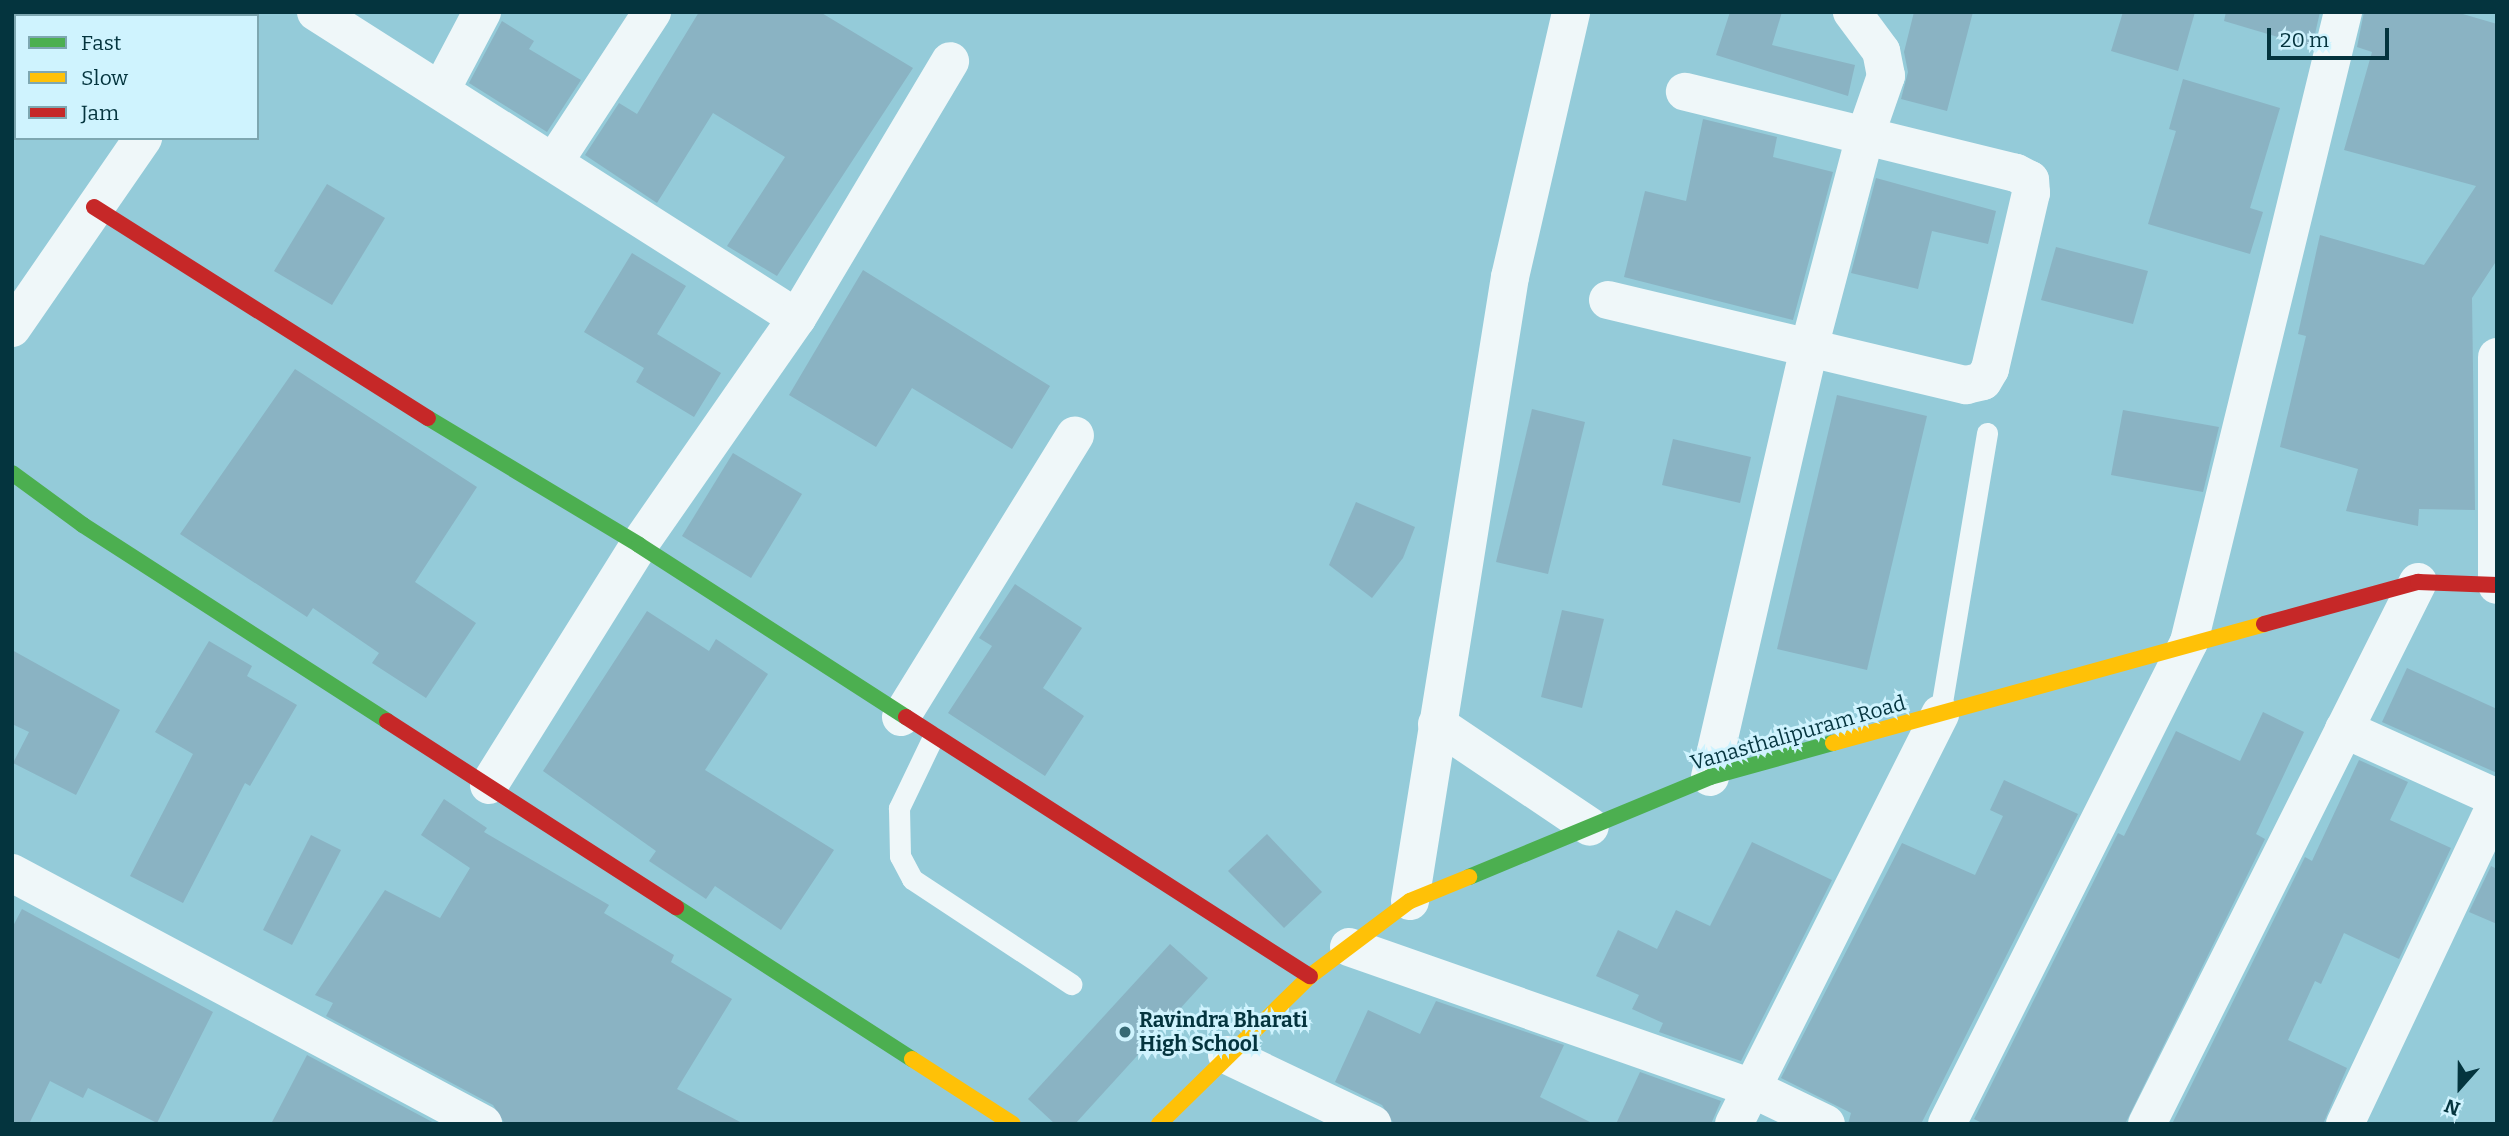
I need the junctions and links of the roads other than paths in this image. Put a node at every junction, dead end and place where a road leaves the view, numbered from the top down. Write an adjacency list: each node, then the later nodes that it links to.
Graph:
1 (316, 12): 8 (street)
2 (482, 12): 8 (street)
3 (652, 12): 12 (street)
4 (1571, 12): 28 (street)
5 (1852, 12): 10 (street)
6 (2343, 12): 25 (street)
7 (950, 61): 15 (street)
8 (442, 88): 12 (street)
9 (1685, 92): 10 (street)
10 (1864, 139): 17 (street); 17 (street)
11 (142, 140): 13 (street)
12 (554, 162): 15 (street)
13 (94, 207): 16 (street); 22 (street)
14 (1608, 300): 17 (street)
15 (797, 318): 22 (street)
16 (12, 328)
17 (1810, 344): 31 (street)
18 (2497, 357): 24 (street)
19 (1987, 433): 26 (lane)
20 (1074, 435): 27 (street)
21 (12, 473): 32 (street)
22 (639, 545): 27 (street); 32 (street)
23 (2418, 582): 24 (street, Vanasthalipuram Road); 25 (street, Vanasthalipuram Road); 29 (street)
24 (2497, 585)
25 (2189, 642): 26 (street, Vanasthalipuram Road); 48 (street)
26 (1940, 714): 31 (street, Vanasthalipuram Road); 41 (street)
27 (901, 717): 30 (street)
28 (1437, 724): 34 (street); 36 (street)
29 (2344, 729): 33 (street); 49 (street)
30 (933, 737): 38 (street); 39 (lane)
31 (1710, 777): 34 (street, Vanasthalipuram Road)
32 (489, 785): 43 (street)
33 (2497, 800): 50 (street)
34 (1590, 827): 36 (street, Vanasthalipuram Road)
35 (12, 873): 42 (street)
36 (1410, 901): 37 (street, Vanasthalipuram Road)
37 (1349, 947): 38 (street, Vanasthalipuram Road); 41 (street)
38 (1310, 976): 40 (street, Vanasthalipuram Road)
39 (1071, 984)
40 (1227, 1055): 44 (street, Vanasthalipuram Road); 45 (street)
41 (1751, 1088): 46 (street); 47 (street)
42 (483, 1124)
43 (1013, 1124)
44 (1158, 1124)
45 (1372, 1124)
46 (1734, 1124)
47 (1826, 1124)
48 (1947, 1124)
49 (2147, 1124)
50 (2345, 1124)

